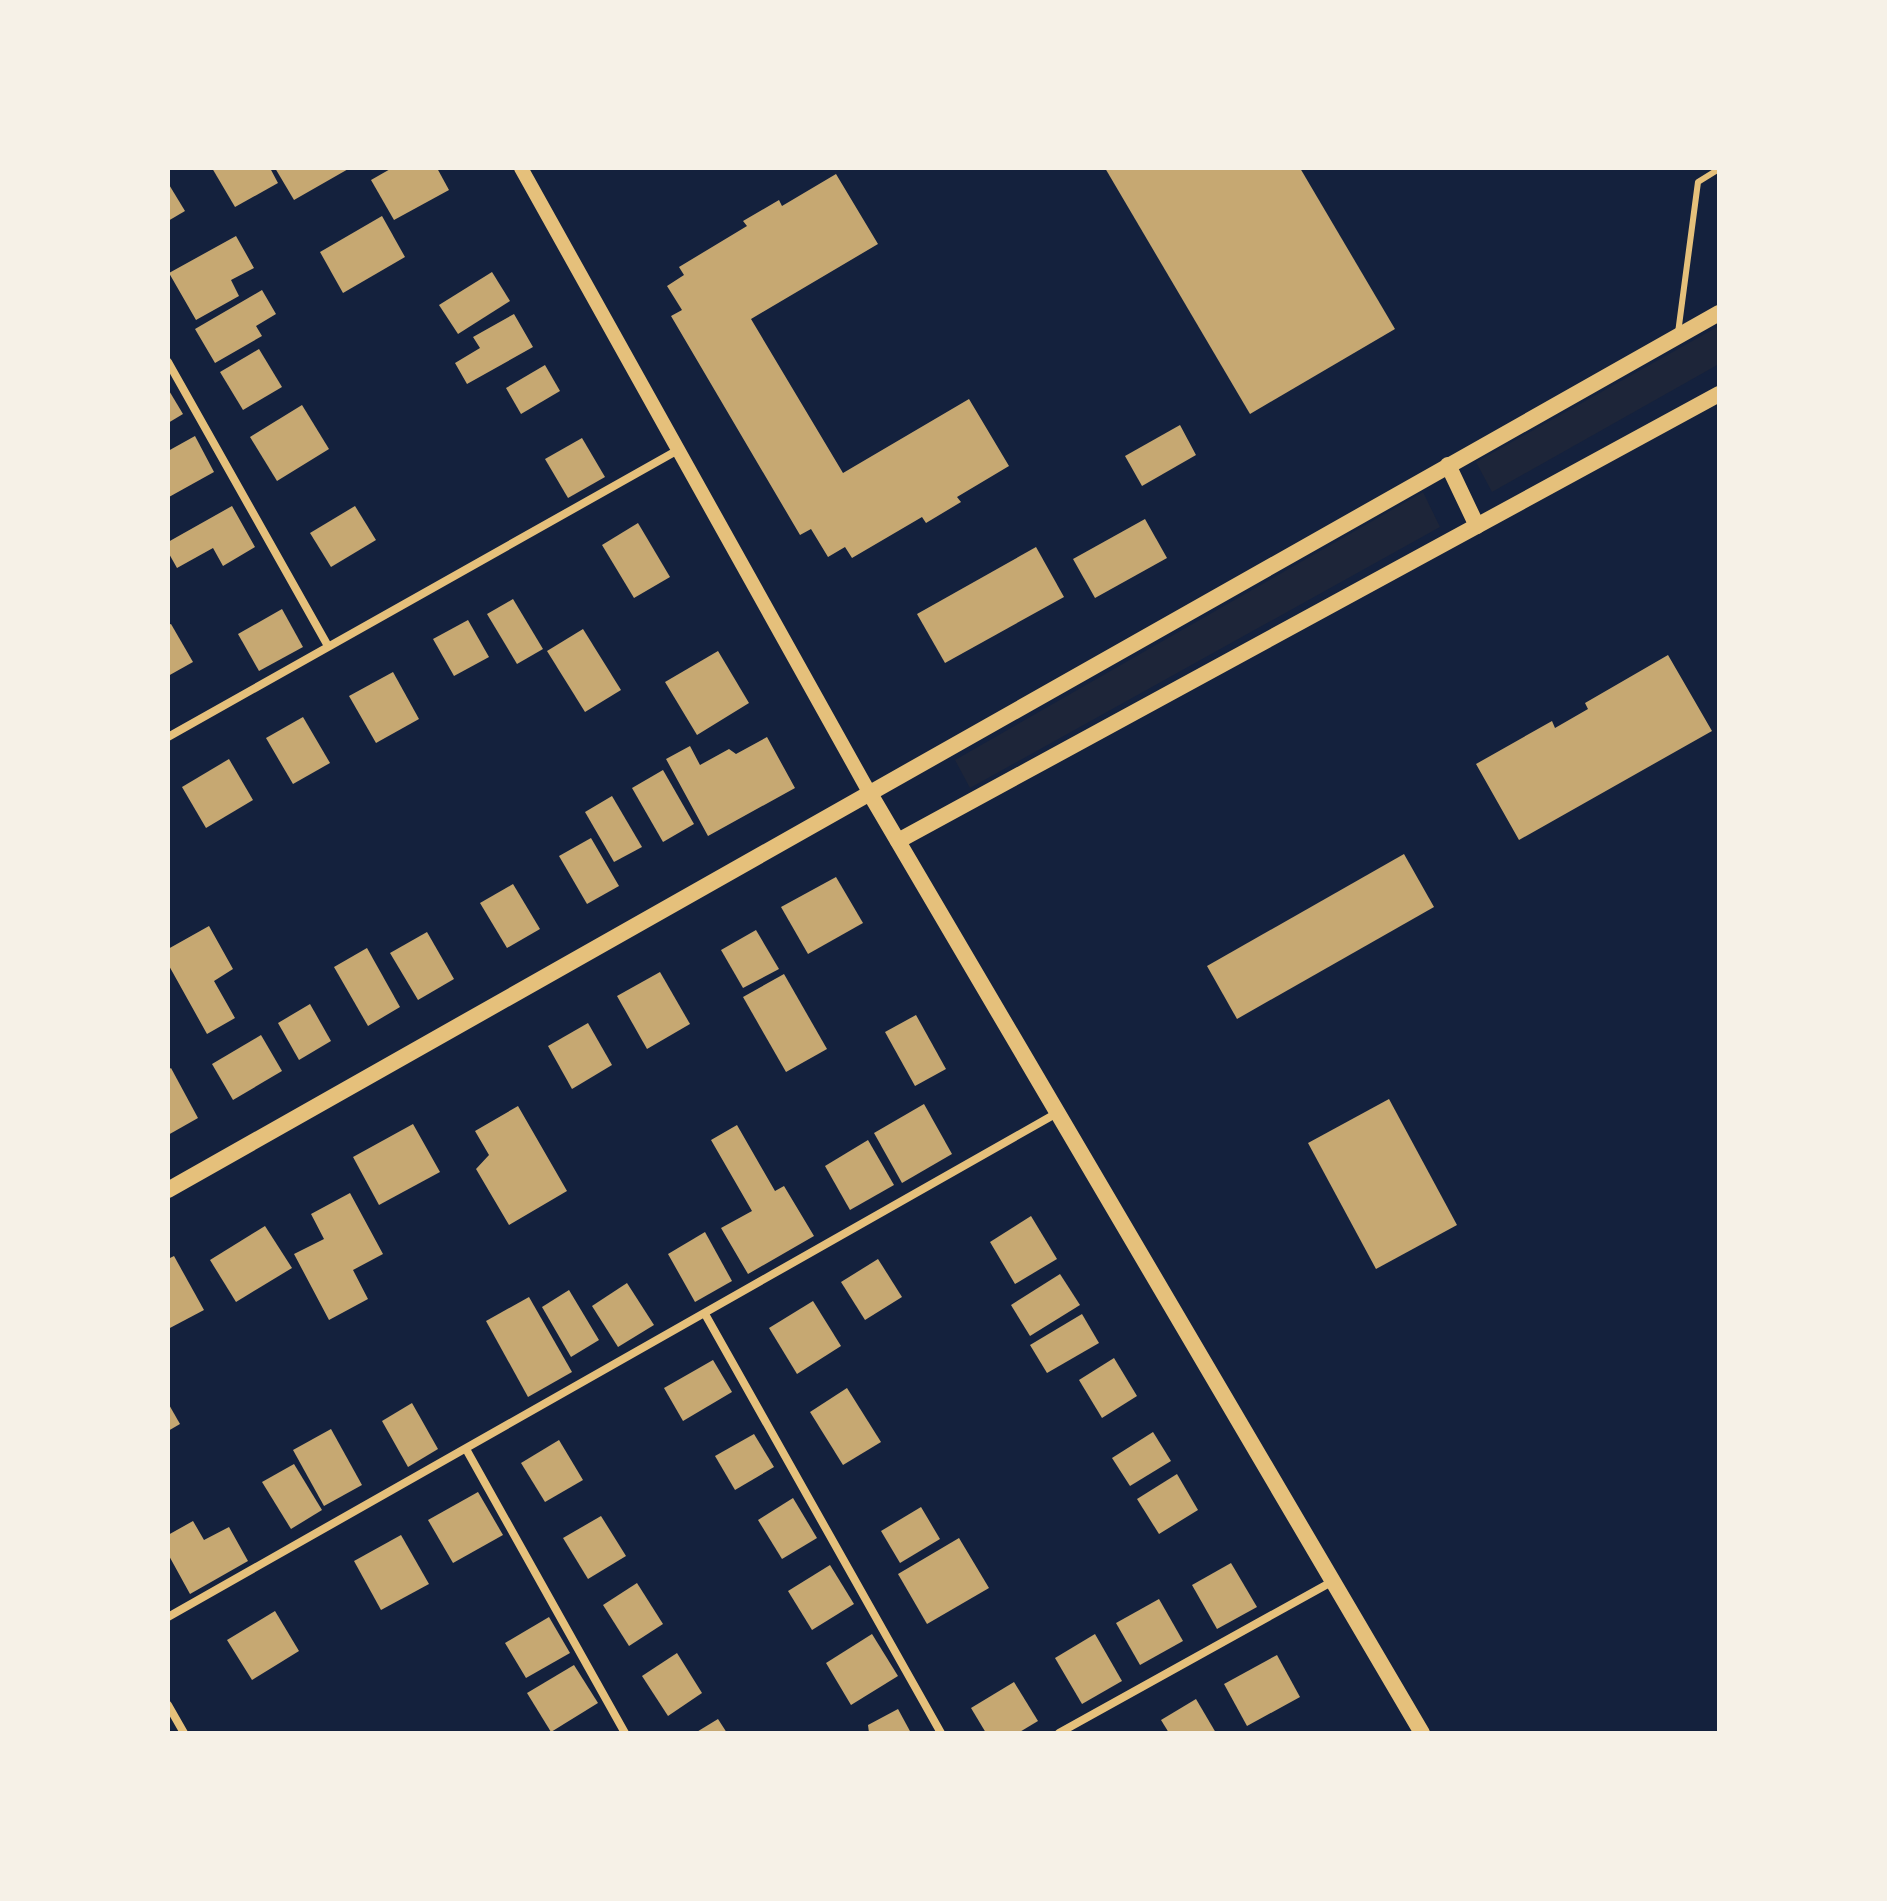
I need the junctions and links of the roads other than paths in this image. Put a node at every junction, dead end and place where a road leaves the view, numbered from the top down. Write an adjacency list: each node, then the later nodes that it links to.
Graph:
1 (521, 168): 7 (street)
2 (1719, 169): 4 (lane)
3 (1719, 313): 4 (main road)
4 (1677, 336): 8 (main road)
5 (168, 362): 10 (street)
6 (1719, 394): 9 (main road)
7 (678, 450): 10 (street); 12 (street)
8 (1448, 465): 9 (main road); 12 (main road)
9 (1477, 526): 13 (main road)
10 (328, 646): 11 (street)
11 (168, 737)
12 (869, 792): 13 (main road); 15 (main road)
13 (898, 841): 14 (main road)
14 (1057, 1113): 16 (street); 18 (main road)
15 (168, 1190)
16 (705, 1314): 17 (street); 23 (street)
17 (466, 1449): 19 (street); 22 (street)
18 (1335, 1579): 24 (street); 25 (main road)
19 (168, 1617)
20 (168, 1705): 21 (street)
21 (184, 1733)
22 (625, 1733)
23 (941, 1733)
24 (1059, 1733)
25 (1422, 1733)

